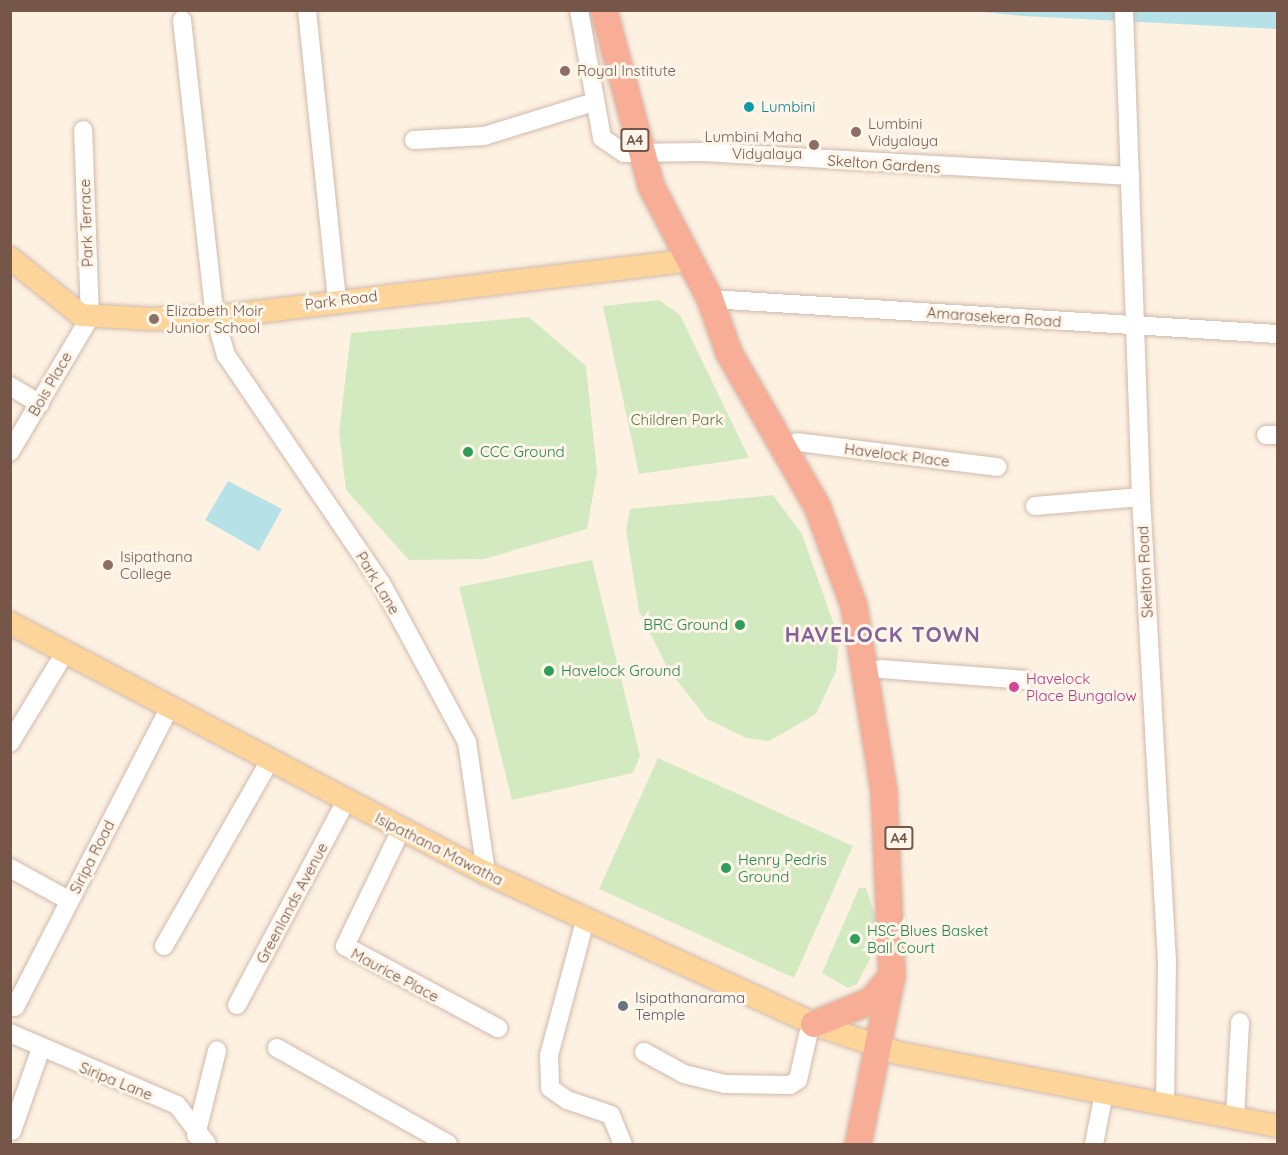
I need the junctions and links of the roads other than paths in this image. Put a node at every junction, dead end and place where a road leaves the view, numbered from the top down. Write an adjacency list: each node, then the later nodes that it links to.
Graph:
1 (307, 10): 14 (street)
2 (579, 10): 6 (street, Skelton Gardens)
3 (604, 10): 9 (highway, A4)
4 (1124, 10): 10 (street, Skelton Road)
5 (182, 20): 16 (street, Park Lane)
6 (594, 102): 8 (street); 9 (street, Skelton Gardens)
7 (82, 130): 15 (street, Park Terrace)
8 (414, 140)
9 (638, 153): 10 (street, Skelton Gardens); 12 (highway, A4)
10 (1130, 177): 17 (street, Skelton Road)
11 (10, 258): 15 (main road)
12 (690, 260): 13 (highway, A4); 14 (main road, Park Road)
13 (710, 299): 17 (street, Amarasekera Road); 21 (highway, A4); 40 (highway, A4)
14 (337, 300): 16 (main road, Park Road)
15 (90, 317): 16 (main road, Park Road); 20 (street, Bois Place)
16 (215, 317): 36 (street, Park Lane)
17 (1135, 327): 18 (street, Amarasekera Road); 24 (street, Skelton Road)
18 (1278, 334)
19 (10, 386): 20 (street)
20 (40, 404): 22 (street, Bois Place)
21 (797, 442): 23 (street, Havelock Place); 28 (highway, A4)
22 (10, 452)
23 (997, 467)
24 (1141, 497): 25 (street); 53 (street, Skelton Road)
25 (1035, 506)
26 (10, 623): 27 (main road, Isipathana Mawatha)
27 (66, 651): 30 (main road, Isipathana Mawatha); 31 (street)
28 (880, 669): 29 (street); 50 (highway, A4)
29 (1025, 680)
30 (170, 707): 32 (main road, Isipathana Mawatha); 37 (street, Siripa Road)
31 (10, 743)
32 (269, 762): 33 (main road, Isipathana Mawatha); 39 (street)
33 (346, 801): 34 (main road, Isipathana Mawatha); 41 (street, Greenlands Avenue)
34 (401, 830): 36 (main road, Isipathana Mawatha); 45 (street, Maurice Place)
35 (10, 868): 37 (street)
36 (486, 873): 38 (main road, Isipathana Mawatha)
37 (70, 901): 42 (street, Siripa Road)
38 (585, 921): 43 (main road, Isipathana Mawatha); 59 (street)
39 (164, 946)
40 (892, 976): 43 (highway); 50 (highway, A4)
41 (237, 1005)
42 (12, 1012)
43 (813, 1023): 50 (main road, Isipathana Mawatha); 51 (street)
44 (1240, 1023): 54 (street)
45 (498, 1028)
46 (10, 1033): 48 (street, Siripa Lane)
47 (277, 1048): 58 (street)
48 (40, 1051): 56 (street); 57 (street, Siripa Lane)
49 (217, 1051): 57 (street)
50 (889, 1051): 52 (main road, Isipathana Mawatha); 60 (highway, A4); 61 (highway, A4)
51 (644, 1052)
52 (1104, 1093): 53 (main road, Isipathana Mawatha); 62 (street)
53 (1165, 1104): 54 (main road, Isipathana Mawatha)
54 (1235, 1118): 55 (main road, Isipathana Mawatha)
55 (1278, 1126)
56 (12, 1131)
57 (199, 1140)
58 (448, 1144)
59 (622, 1144)
60 (858, 1144)
61 (875, 1144)
62 (1094, 1144)

